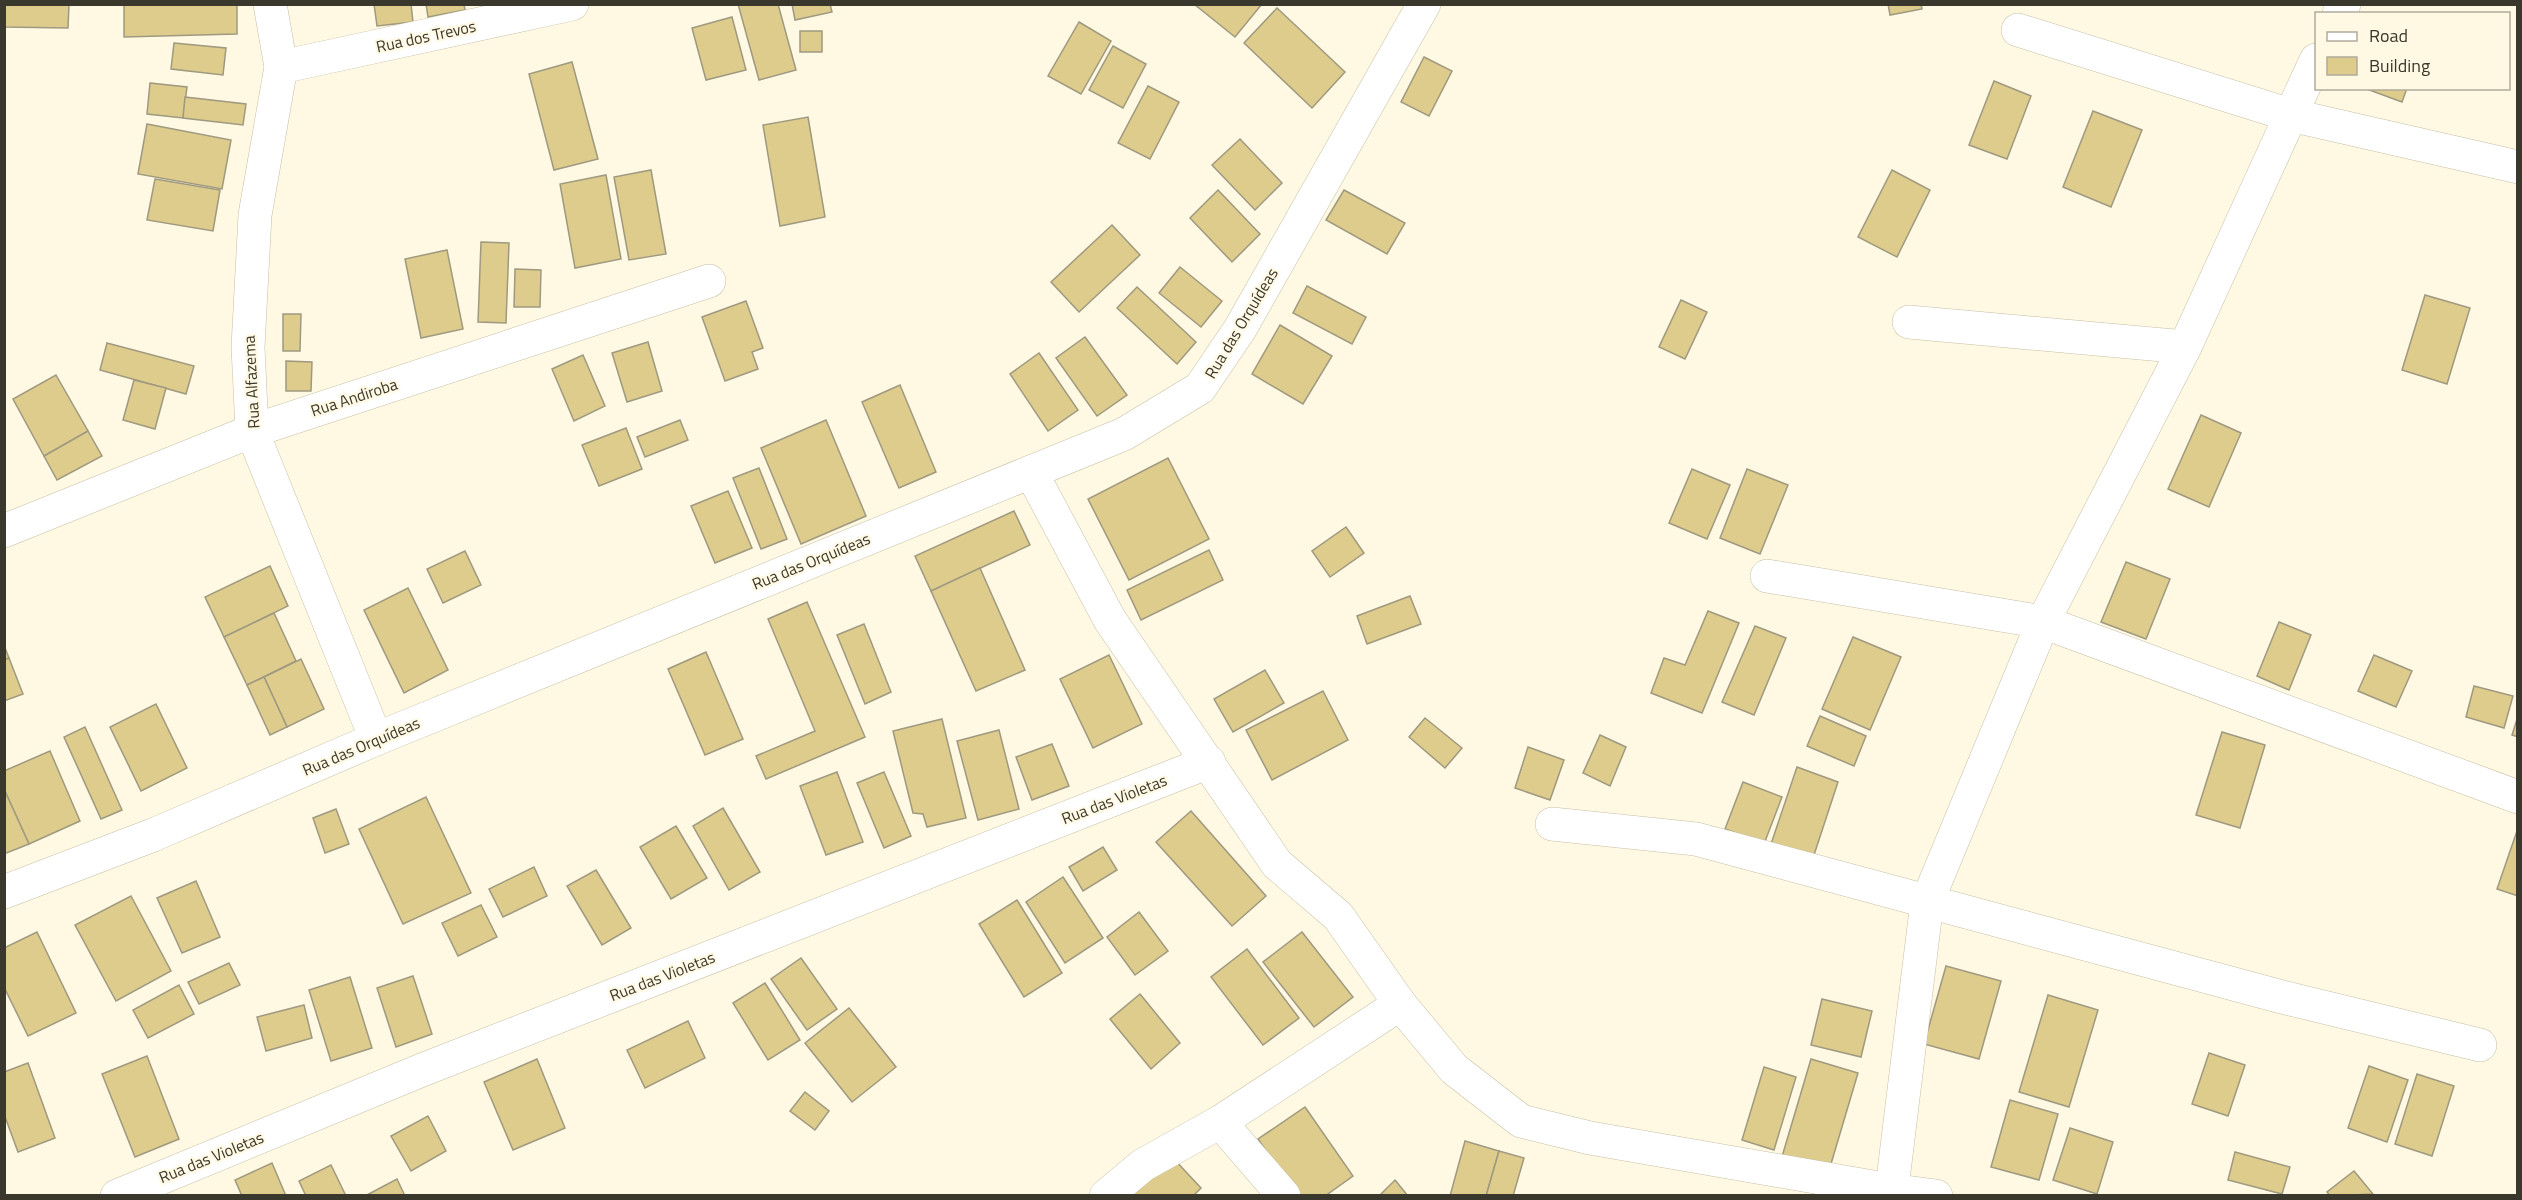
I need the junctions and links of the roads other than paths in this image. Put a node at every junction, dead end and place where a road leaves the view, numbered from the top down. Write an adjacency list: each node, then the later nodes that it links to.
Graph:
1 (270, 4): 6 (street, Rua Alfazema)
2 (572, 4): 6 (street, Rua dos Trevos)
3 (1424, 4): 13 (street, Rua das Orquídeas)
4 (2018, 30): 7 (street)
5 (2315, 62): 7 (street)
6 (281, 67): 12 (street, Rua Alfazema)
7 (2290, 115): 8 (street); 11 (street)
8 (2517, 168)
9 (709, 281): 12 (street, Rua Andiroba)
10 (1909, 322): 11 (street)
11 (2185, 347): 16 (street)
12 (252, 431): 14 (street, Rua Andiroba); 17 (street, Rua Alfazema)
13 (1031, 472): 17 (street, Rua das Orquídeas); 18 (street)
14 (4, 531)
15 (1767, 576): 16 (street)
16 (2043, 622): 19 (street); 22 (street)
17 (376, 739): 21 (street, Rua das Orquídeas)
18 (1209, 762): 23 (street); 27 (street, Rua das Violetas)
19 (2517, 797)
20 (1552, 824): 22 (street)
21 (4, 892)
22 (1928, 902): 24 (street); 26 (street)
23 (1400, 1004): 25 (street); 26 (street)
24 (2480, 1045)
25 (1220, 1122): 28 (street); 29 (street)
26 (1891, 1193): 30 (street)
27 (117, 1196)
28 (1106, 1196)
29 (1284, 1196)
30 (1936, 1196)

